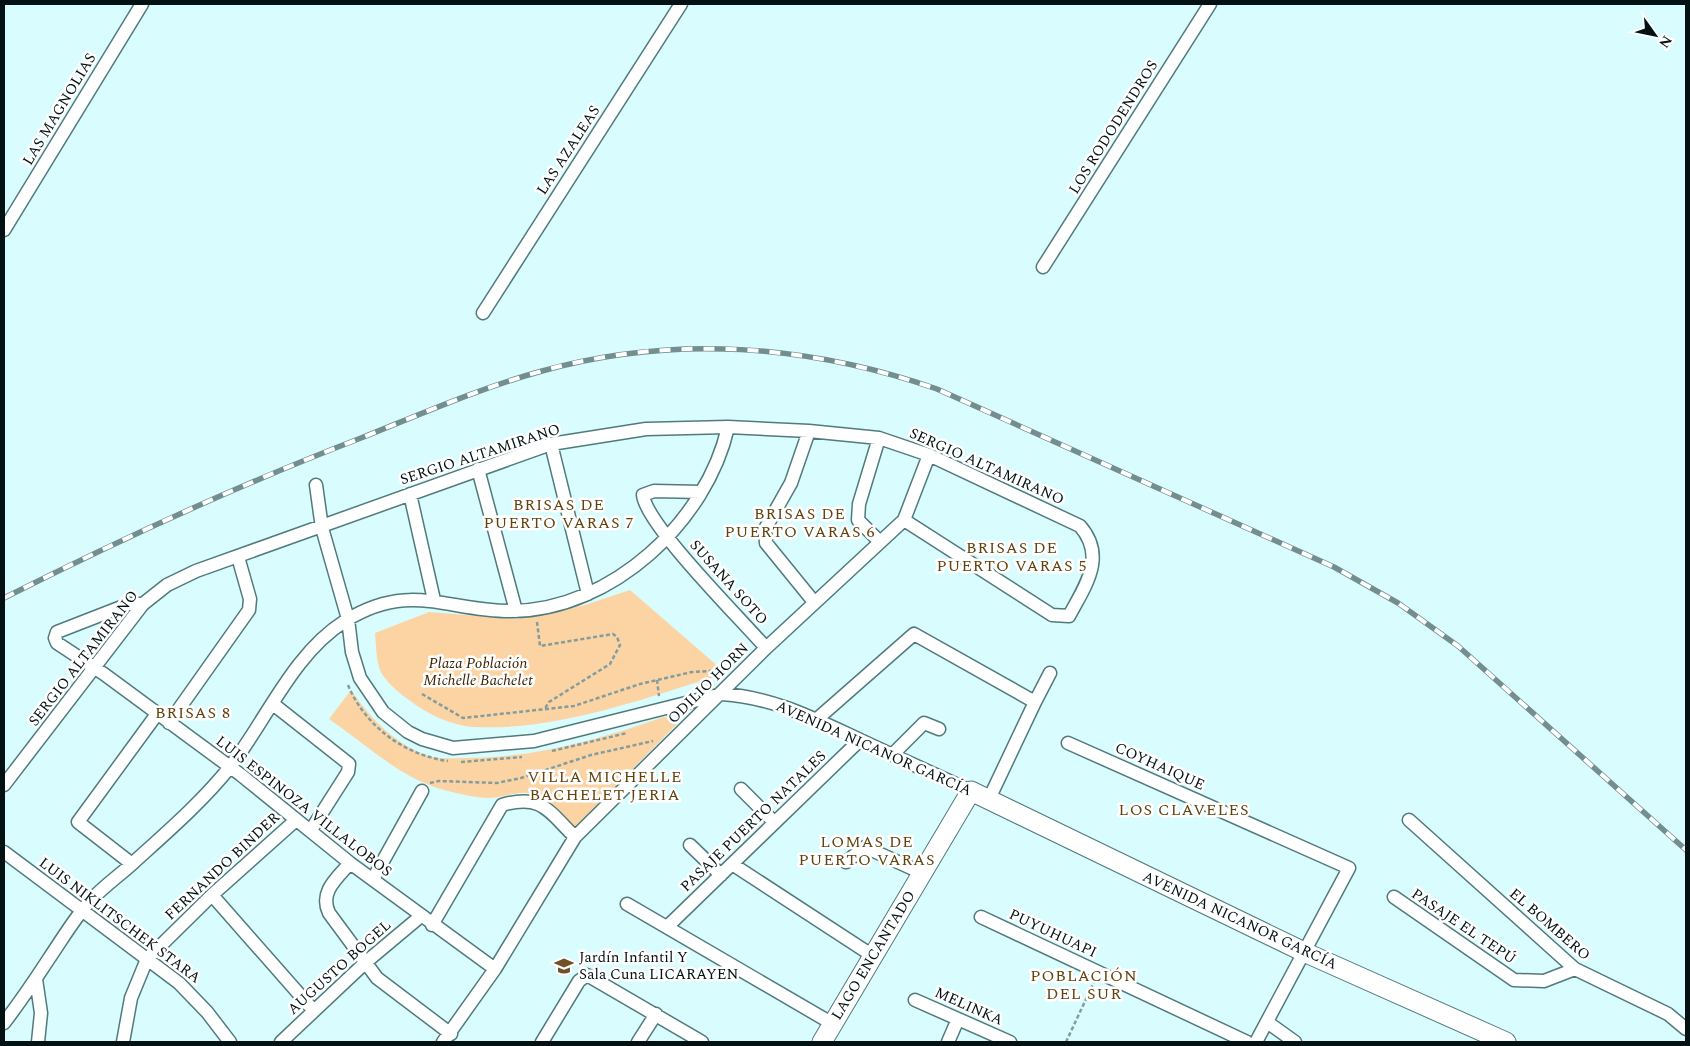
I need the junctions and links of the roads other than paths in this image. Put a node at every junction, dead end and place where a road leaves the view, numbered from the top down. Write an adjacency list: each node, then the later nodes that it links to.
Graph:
1 (142, 4): 4 (street, LAS MAGNOLIAS)
2 (681, 4): 6 (street, LAS AZALEAS)
3 (1210, 4): 5 (street, LOS RODODENDROS)
4 (4, 230)
5 (1043, 267)
6 (483, 314)
7 (728, 426): 8 (street, SERGIO ALTAMIRANO); 10 (street, SERGIO ALTAMIRANO); 14 (street)
8 (809, 430): 9 (street, SERGIO ALTAMIRANO); 23 (street)
9 (879, 438): 11 (street, SERGIO ALTAMIRANO); 19 (street)
10 (552, 444): 12 (street, SERGIO ALTAMIRANO); 21 (street)
11 (929, 455): 16 (street); 16 (street, SERGIO ALTAMIRANO)
12 (478, 469): 15 (street, SERGIO ALTAMIRANO); 25 (street)
13 (316, 485): 17 (street, AVENIDA NICANOR GARCÍA)
14 (701, 492): 18 (street); 18 (street, SUSANA SOTO)
15 (410, 494): 17 (street, SERGIO ALTAMIRANO); 22 (street)
16 (904, 520): 19 (street, ODILIO HORN)
17 (322, 528): 20 (street, SERGIO ALTAMIRANO); 26 (street, AVENIDA NICANOR GARCÍA)
18 (668, 538): 21 (street); 27 (street, SUSANA SOTO)
19 (879, 541): 23 (street, ODILIO HORN)
20 (238, 558): 24 (street, SERGIO ALTAMIRANO); 36 (street)
21 (588, 594): 25 (street)
22 (434, 600): 25 (street); 26 (street)
23 (814, 602): 27 (street, ODILIO HORN)
24 (143, 604): 28 (street, SERGIO ALTAMIRANO); 28 (street, LUIS ESPINOZA VILLALOBOS)
25 (516, 611)
26 (348, 620): 32 (street); 33 (street, AVENIDA NICANOR GARCÍA)
27 (766, 648): 30 (street, ODILIO HORN)
28 (95, 668): 34 (street, LUIS ESPINOZA VILLALOBOS); 43 (street, SERGIO ALTAMIRANO)
29 (1050, 673): 31 (street)
30 (722, 694): 33 (street, AVENIDA NICANOR GARCÍA); 35 (street, AVENIDA NICANOR GARCÍA); 37 (street, ODILIO HORN)
31 (1035, 702): 35 (street); 47 (street)
32 (273, 704): 42 (street); 51 (street)
33 (672, 707): 37 (street)
34 (157, 714): 36 (street, LUIS ESPINOZA VILLALOBOS); 57 (street)
35 (816, 720): 39 (street, AVENIDA NICANOR GARCÍA)
36 (169, 723): 42 (street, LUIS ESPINOZA VILLALOBOS)
37 (688, 727): 52 (street, ODILIO HORN)
38 (939, 729): 41 (street)
39 (860, 740): 41 (street, AVENIDA NICANOR GARCÍA); 50 (street, PASAJE PUERTO NATALES)
40 (1068, 743): 70 (street, COYHAIQUE)
41 (892, 755): 46 (street, AVENIDA NICANOR GARCÍA)
42 (229, 767): 48 (street, LUIS ESPINOZA VILLALOBOS); 57 (street)
43 (4, 785)
44 (741, 789): 50 (street)
45 (422, 791): 61 (street)
46 (971, 791): 47 (street, AVENIDA NICANOR GARCÍA); 59 (street, LAGO ENCANTADO)
47 (988, 799): 70 (street, AVENIDA NICANOR GARCÍA)
48 (296, 820): 51 (street, LUIS ESPINOZA VILLALOBOS); 62 (street, FERNANDO BINDER)
49 (1408, 820): 75 (street, EL BOMBERO)
50 (774, 822): 58 (street, PASAJE PUERTO NATALES)
51 (310, 830): 56 (street, LUIS ESPINOZA VILLALOBOS)
52 (575, 837): 68 (street); 74 (street, ODILIO HORN)
53 (690, 845): 60 (street)
54 (4, 852): 65 (street, LUIS NIKLITSCHEK STARA)
55 (846, 862): 59 (street)
56 (350, 863): 61 (street, LUIS ESPINOZA VILLALOBOS); 73 (street)
57 (132, 864): 65 (street)
58 (732, 864): 60 (street, PASAJE PUERTO NATALES); 71 (street)
59 (922, 873): 71 (street, LAGO ENCANTADO)
60 (721, 875): 69 (street, PASAJE PUERTO NATALES)
61 (373, 880): 66 (street, LUIS ESPINOZA VILLALOBOS)
62 (212, 894): 72 (street, FERNANDO BINDER); 78 (street)
63 (1394, 898): 75 (street, PASAJE EL TEPÚ)
64 (627, 904): 69 (street)
65 (82, 911): 72 (street, LUIS NIKLITSCHEK STARA); 76 (street)
66 (421, 916): 68 (street, LUIS ESPINOZA VILLALOBOS); 73 (street, AUGUSTO BOGEL)
67 (982, 917): 96 (street, PUYUHUAPI)
68 (432, 925): 74 (street, LUIS ESPINOZA VILLALOBOS)
69 (668, 926): 83 (street)
70 (1304, 952): 81 (street); 99 (street, AVENIDA NICANOR GARCÍA)
71 (873, 956): 83 (street, LAGO ENCANTADO)
72 (147, 959): 87 (street, FERNANDO BINDER); 88 (street, LUIS NIKLITSCHEK STARA)
73 (366, 962): 78 (street, AUGUSTO BOGEL); 85 (street)
74 (495, 969): 85 (street, ODILIO HORN)
75 (1574, 969): 84 (street, EL BOMBERO)
76 (36, 979): 82 (street); 86 (street)
77 (915, 1000): 80 (street, MELINKA)
78 (314, 1011): 89 (street, AUGUSTO BOGEL)
79 (656, 1014): 90 (street); 91 (street); 92 (street)
80 (958, 1019): 94 (street); 95 (street, MELINKA)
81 (1267, 1022): 97 (street); 98 (street)
82 (4, 1023)
83 (832, 1024): 93 (street, LAGO ENCANTADO)
84 (1686, 1029)
85 (447, 1038)
86 (38, 1042)
87 (124, 1042)
88 (230, 1042)
89 (281, 1042)
90 (542, 1042)
91 (638, 1042)
92 (702, 1042)
93 (822, 1042)
94 (948, 1042)
95 (1010, 1042)
96 (1247, 1042)
97 (1256, 1042)
98 (1296, 1042)
99 (1506, 1042)

